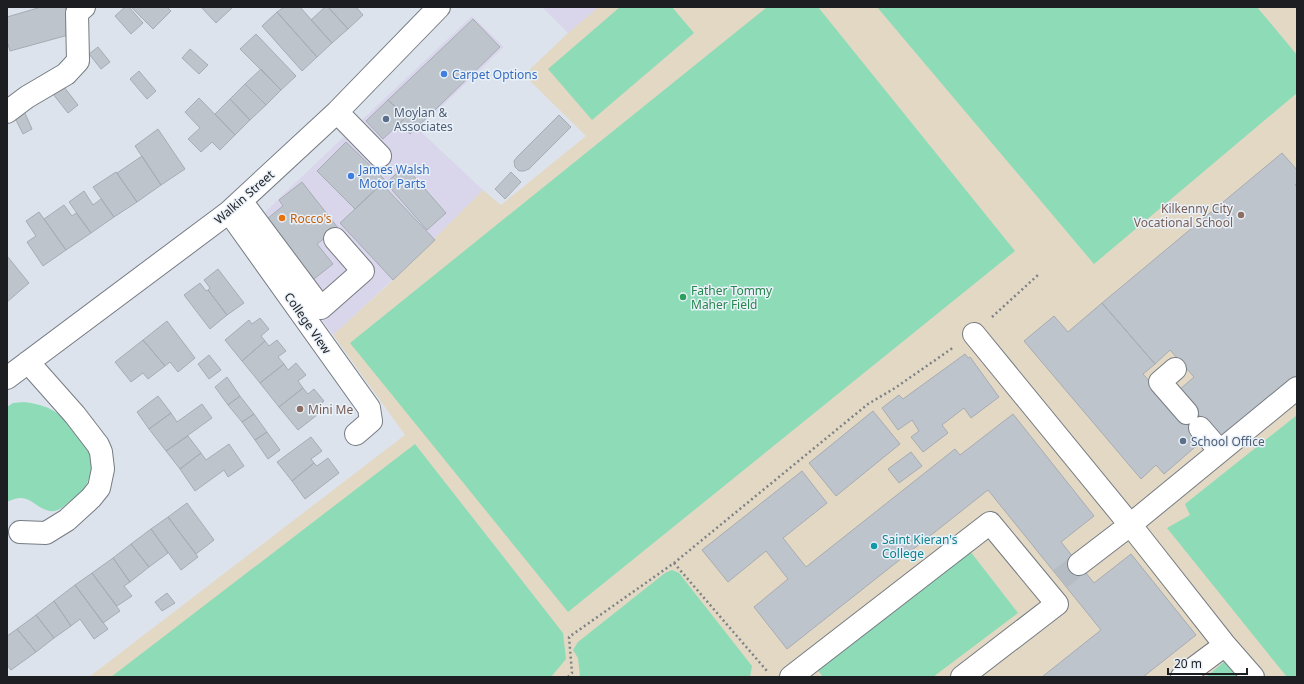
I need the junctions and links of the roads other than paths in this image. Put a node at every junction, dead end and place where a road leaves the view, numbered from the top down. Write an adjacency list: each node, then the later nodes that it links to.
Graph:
1 (84, 7): 3 (street)
2 (439, 7): 4 (street, Walkin Street)
3 (7, 112)
4 (337, 112): 5 (street); 6 (street, Walkin Street)
5 (380, 156)
6 (235, 206): 7 (street); 9 (street, Walkin Street); 13 (street, College View)
7 (334, 239)
8 (974, 334): 15 (street)
9 (28, 362): 11 (street, Walkin Street); 16 (street)
10 (1175, 369): 14 (street)
11 (7, 378)
12 (1297, 388): 14 (street)
13 (356, 434)
14 (1220, 451): 15 (street)
15 (1130, 525): 17 (street); 18 (street)
16 (20, 532)
17 (1079, 564)
18 (1225, 644): 21 (street); 22 (street)
19 (791, 677): 20 (street)
20 (962, 677)
21 (1182, 677)
22 (1253, 677)

